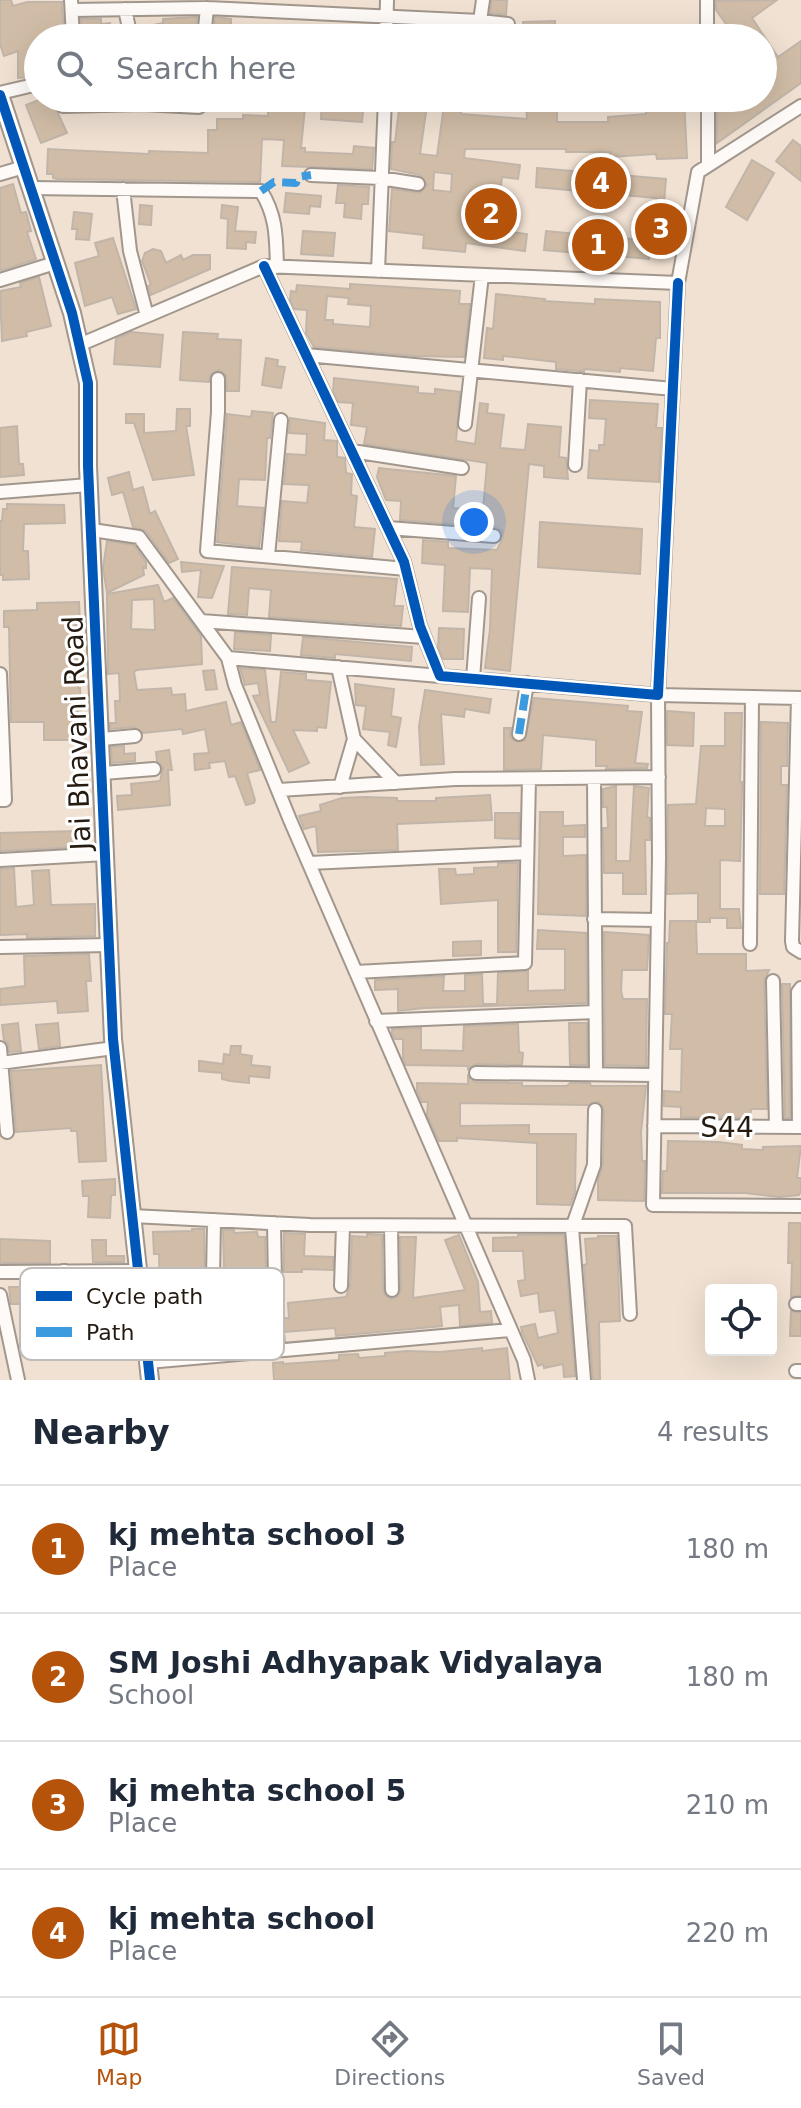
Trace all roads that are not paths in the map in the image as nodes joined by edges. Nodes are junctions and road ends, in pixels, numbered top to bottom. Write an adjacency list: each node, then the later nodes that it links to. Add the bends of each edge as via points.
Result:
1 (387, 0): 8 (street)
2 (483, 0): 9 (street)
3 (707, 0): 14 (street)
4 (188, 4): 6 (street); 7 (street)
5 (72, 5): 7 (street)
6 (207, 8): 8 (street); 11 (street)
7 (125, 9): 10 (street)
8 (387, 15): 9 (street); 12 (street)
9 (480, 21): 13 (street)
10 (128, 24)
11 (205, 24)
12 (387, 24)
13 (508, 24)
14 (707, 24)
15 (24, 88): 16 (street)
16 (0, 94): 21 (street, Jai Bhavani Road)
17 (801, 106): 20 (street)
18 (384, 112): 24 (street)
19 (708, 112): 20 (street)
20 (708, 165): 33 (street, via 698,172)
21 (24, 167): 22 (street); 26 (street, Jai Bhavani Road)
22 (0, 174)
23 (311, 175): 24 (street)
24 (380, 178): 25 (street); 30 (street)
25 (418, 184)
26 (31, 188): 27 (street); 28 (street, Jai Bhavani Road)
27 (123, 189): 29 (street, via 261,191 276,229); 34 (street, via 130,251)
28 (55, 263): 32 (street); 35 (street, Jai Bhavani Road)
29 (270, 267): 30 (street); 34 (street); 36 (street)
30 (378, 271): 31 (street)
31 (482, 275): 33 (street); 37 (street)
32 (0, 280)
33 (678, 283): 40 (street)
34 (147, 316): 35 (street)
35 (79, 345): 46 (street, Jai Bhavani Road, via 88,383)
36 (306, 355): 37 (street); 43 (street)
37 (471, 370): 39 (street); 42 (street)
38 (218, 379): 51 (street, via 207,551)
39 (580, 380): 40 (street); 44 (street)
40 (673, 389): 62 (street)
41 (281, 420): 51 (street)
42 (465, 424)
43 (352, 451): 45 (street); 48 (street)
44 (575, 465)
45 (462, 468)
46 (89, 485): 47 (street); 49 (street, Jai Bhavani Road)
47 (0, 492)
48 (388, 528): 50 (street); 52 (street)
49 (92, 530): 54 (street, via 139,537); 68 (street, Jai Bhavani Road)
50 (494, 536)
51 (268, 556): 52 (street)
52 (406, 569): 55 (street)
53 (479, 598): 60 (street)
54 (201, 621): 55 (street); 56 (street)
55 (424, 637): 59 (street)
56 (228, 658): 57 (street); 77 (street)
57 (338, 667): 59 (street); 69 (street)
58 (0, 674): 65 (street)
59 (440, 676): 60 (street)
60 (473, 679): 61 (street)
61 (527, 683): 62 (street); 66 (street)
62 (658, 695): 63 (street); 72 (street)
63 (752, 697): 64 (street); 85 (street)
64 (799, 698): 88 (street, via 792,941)
65 (0, 718): 78 (street, via 5,800)
66 (519, 734)
67 (135, 736): 68 (street)
68 (102, 739): 71 (street, Jai Bhavani Road)
69 (354, 739): 75 (street); 76 (street)
70 (154, 769): 71 (street)
71 (103, 773): 80 (street, Jai Bhavani Road)
72 (659, 777): 73 (street); 84 (street)
73 (594, 778): 74 (street); 83 (street)
74 (529, 779): 75 (street); 79 (street)
75 (396, 783): 76 (street)
76 (340, 787): 77 (street)
77 (279, 790): 82 (street)
78 (0, 800)
79 (527, 853): 82 (street); 89 (street, via 525,963)
80 (106, 854): 81 (street); 86 (street, Jai Bhavani Road)
81 (0, 860)
82 (309, 863): 89 (street)
83 (594, 919): 84 (street); 92 (street)
84 (658, 920): 100 (street)
85 (750, 944)
86 (109, 945): 87 (street); 95 (street, Jai Bhavani Road)
87 (0, 947)
88 (801, 952)
89 (356, 972): 93 (street)
90 (773, 981): 104 (street)
91 (801, 988): 96 (street)
92 (595, 1012): 93 (street); 99 (street)
93 (376, 1021): 112 (street)
94 (0, 1048): 97 (street)
95 (114, 1048): 97 (street); 107 (street, Jai Bhavani Road)
96 (800, 1053): 102 (street)
97 (1, 1063): 105 (street)
98 (476, 1073): 99 (street)
99 (596, 1073): 100 (street)
100 (655, 1075): 103 (street)
101 (595, 1110): 113 (street, via 594,1165)
102 (800, 1123): 104 (street, S44)
103 (654, 1126): 104 (street, S44); 106 (street, via 653,1205)
104 (776, 1127)
105 (7, 1132)
106 (801, 1206)
107 (132, 1216): 108 (street); 114 (street, Jai Bhavani Road)
108 (214, 1220): 109 (street); 115 (street)
109 (274, 1223): 110 (street); 116 (street)
110 (343, 1226): 111 (street); 119 (street)
111 (391, 1226): 112 (street); 120 (street)
112 (467, 1227): 113 (street); 123 (street)
113 (572, 1228): 122 (street, via 625,1226); 131 (street)
114 (138, 1268)
115 (213, 1268)
116 (275, 1268)
117 (0, 1272): 118 (street)
118 (20, 1272)
119 (341, 1286)
120 (392, 1290)
121 (0, 1295): 124 (street)
122 (630, 1314)
123 (511, 1330): 125 (street); 130 (street)
124 (3, 1331): 128 (street)
125 (284, 1350)
126 (171, 1360): 127 (street)
127 (148, 1362): 129 (street, Jai Bhavani Road)
128 (18, 1380)
129 (150, 1380)
130 (528, 1380)
131 (584, 1380)

